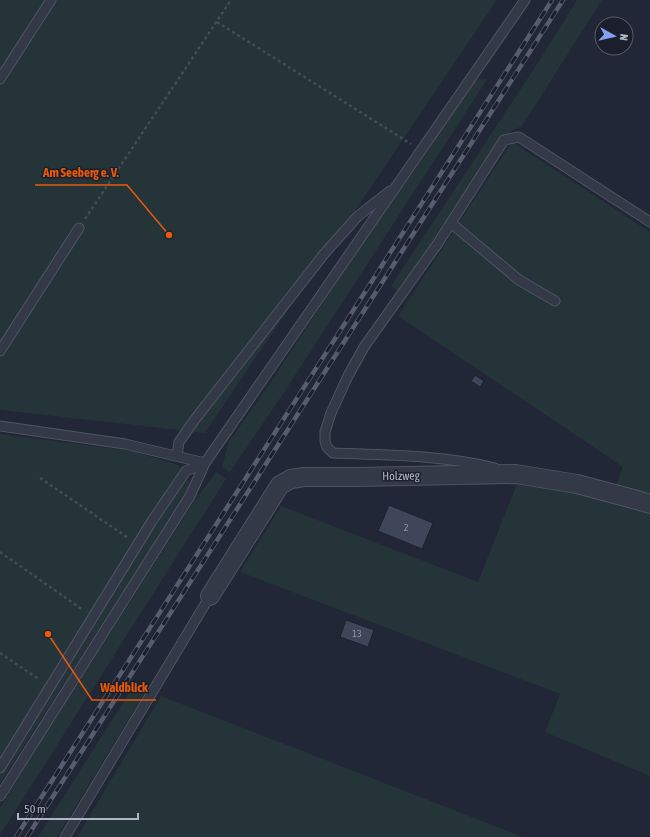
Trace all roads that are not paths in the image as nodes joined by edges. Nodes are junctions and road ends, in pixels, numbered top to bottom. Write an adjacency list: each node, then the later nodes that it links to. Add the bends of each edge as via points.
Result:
1 (51, 0): 3 (lane)
2 (525, 0): 4 (lane)
3 (0, 80)
4 (397, 185): 11 (lane, via 358,216 324,254 196,418 179,442); 12 (lane)
5 (650, 222): 6 (lane, via 519,137 504,140)
6 (451, 223): 8 (lane, via 519,280); 13 (lane, via 364,347 331,413 325,441 333,453 412,456 482,465)
7 (79, 228): 9 (lane)
8 (555, 301)
9 (0, 351)
10 (0, 426): 11 (lane, via 125,444)
11 (177, 456): 12 (lane)
12 (205, 463): 16 (lane, via 186,471); 17 (lane, via 190,496)
13 (516, 474): 14 (street, Holzweg, via 577,484); 15 (street, Holzweg, via 304,477 291,480 280,485)
14 (650, 504)
15 (210, 596): 18 (lane)
16 (0, 768)
17 (0, 796)
18 (65, 837)

